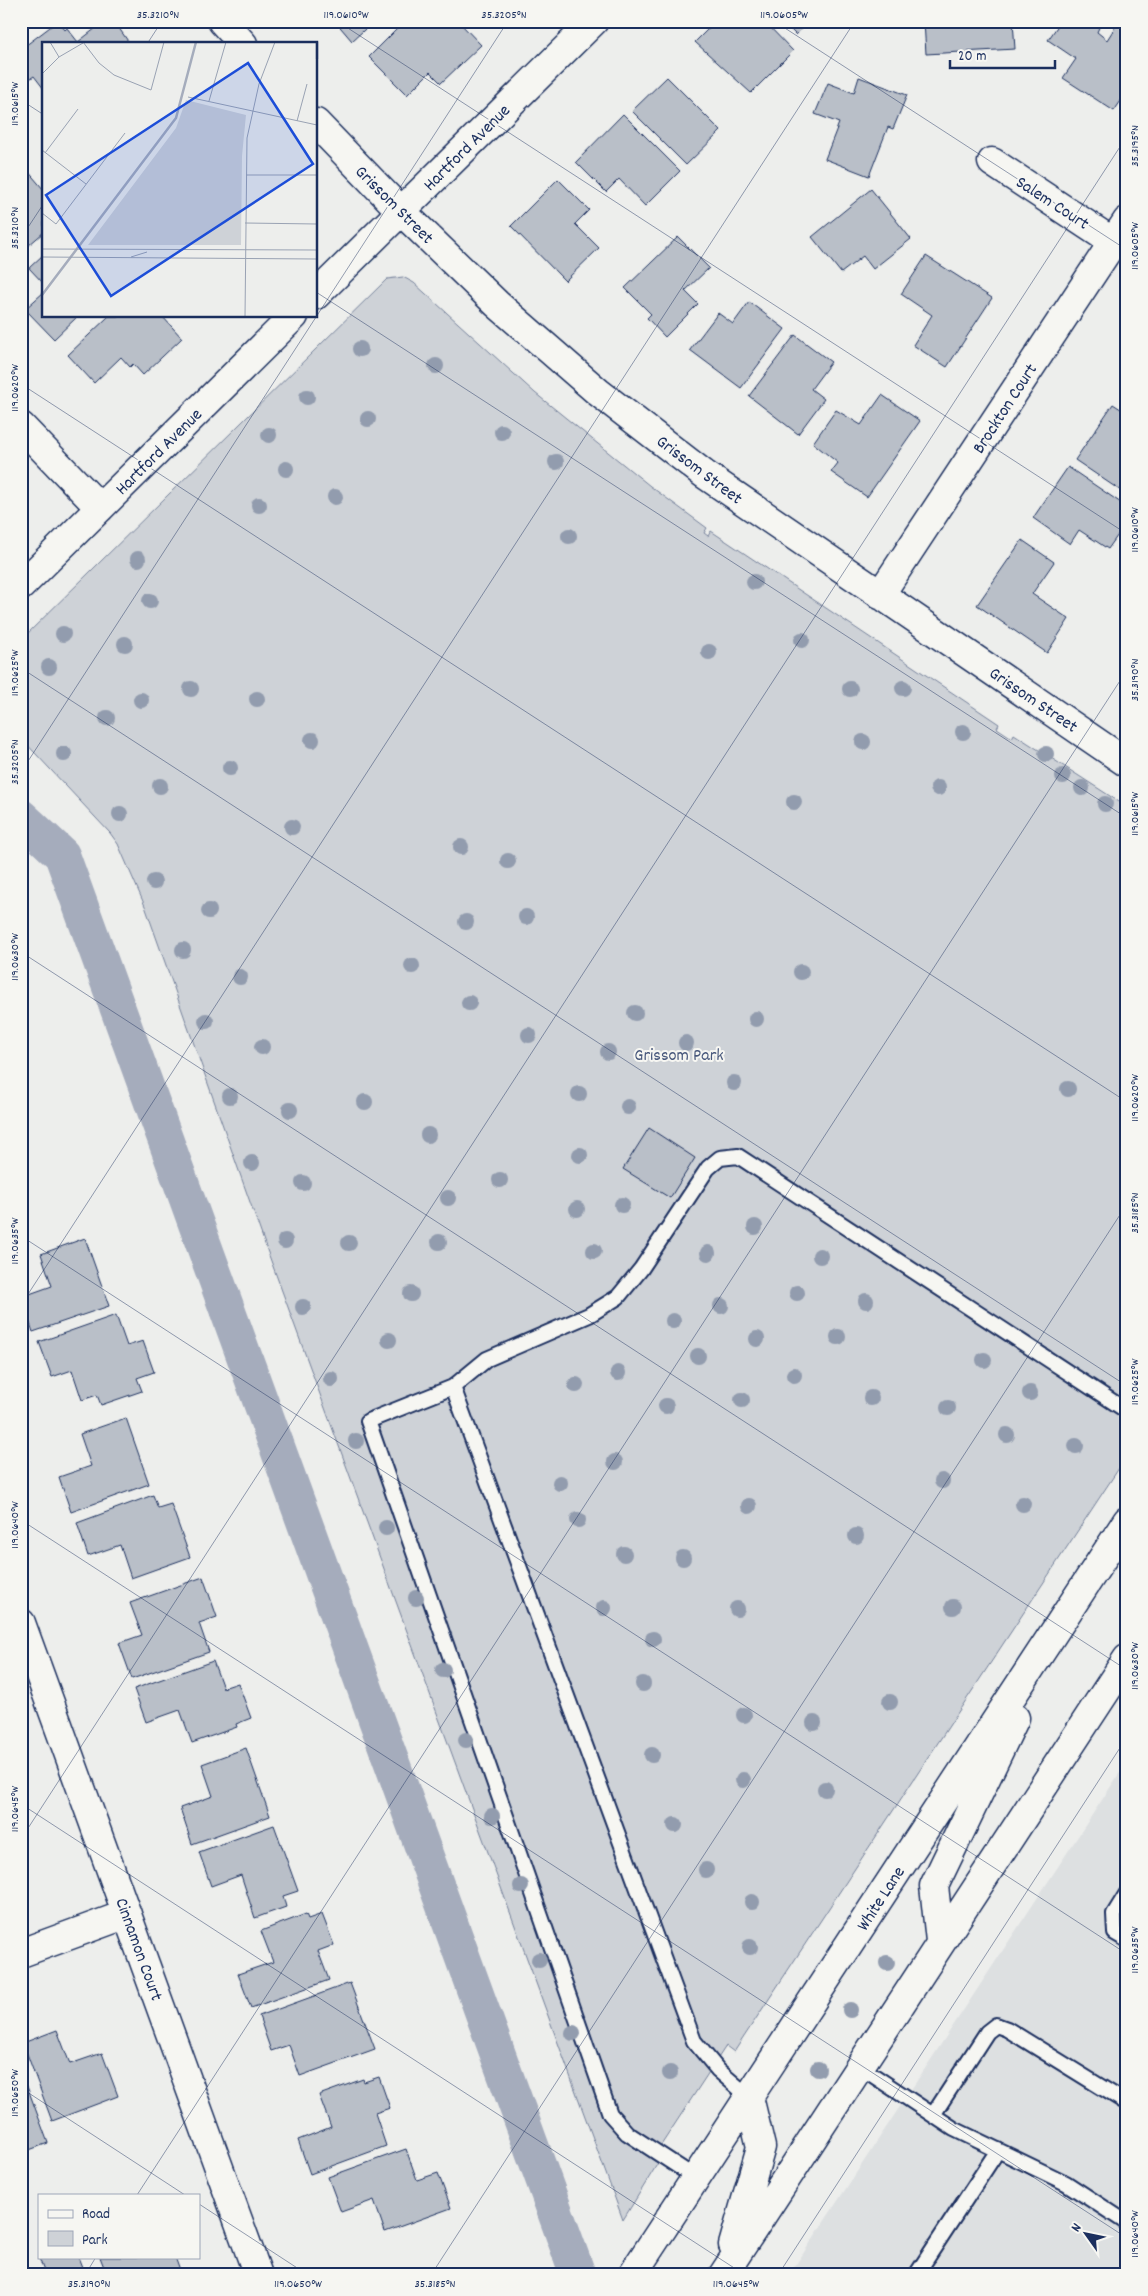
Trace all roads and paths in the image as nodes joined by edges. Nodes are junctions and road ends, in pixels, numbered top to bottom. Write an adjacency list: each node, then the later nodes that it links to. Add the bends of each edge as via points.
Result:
1 (222, 21): 3 (street)
2 (594, 21): 6 (street, Hartford Avenue)
3 (241, 42)
4 (318, 125): 6 (street, Grissom Street)
5 (992, 162): 7 (street, Salem Court)
6 (401, 211): 8 (street, Hartford Avenue); 13 (street, Grissom Street, via 497,304 598,392 704,474)
7 (1120, 231): 13 (street, Brockton Court)
8 (318, 293)
9 (292, 318): 11 (street, Hartford Avenue)
10 (21, 426): 11 (street)
11 (100, 508): 12 (street, Hartford Avenue)
12 (21, 586)
13 (880, 595): 14 (street, Grissom Street)
14 (1127, 763)
15 (453, 1387): 16 (lane, via 487,1359 589,1315 618,1297 641,1269 708,1168 720,1158 738,1156); 27 (lane, via 694,2041 718,2070); 31 (lane, via 368,1420 610,2114 627,2133)
16 (1127, 1411)
17 (1127, 1521): 18 (street, White Lane)
18 (1062, 1620): 24 (street, via 934,1886); 27 (street, White Lane)
19 (21, 1623): 22 (street, Cinnamon Court)
20 (1127, 1659): 24 (street)
21 (1127, 1893): 23 (lane, via 1114,1914 1115,1933)
22 (127, 1914): 25 (street); 35 (street, Cinnamon Court)
23 (1127, 1940)
24 (940, 1941): 26 (street)
25 (21, 1953)
26 (859, 2066): 29 (lane); 34 (street)
27 (749, 2096): 31 (street, White Lane); 34 (street, via 761,2147)
28 (1127, 2103): 29 (lane, via 996,2025 987,2032)
29 (933, 2115): 30 (lane)
30 (998, 2150): 32 (lane, via 1066,2183); 36 (lane)
31 (696, 2178): 33 (street, White Lane)
32 (1127, 2223)
33 (635, 2270)
34 (724, 2272)
35 (258, 2275)
36 (916, 2275)

